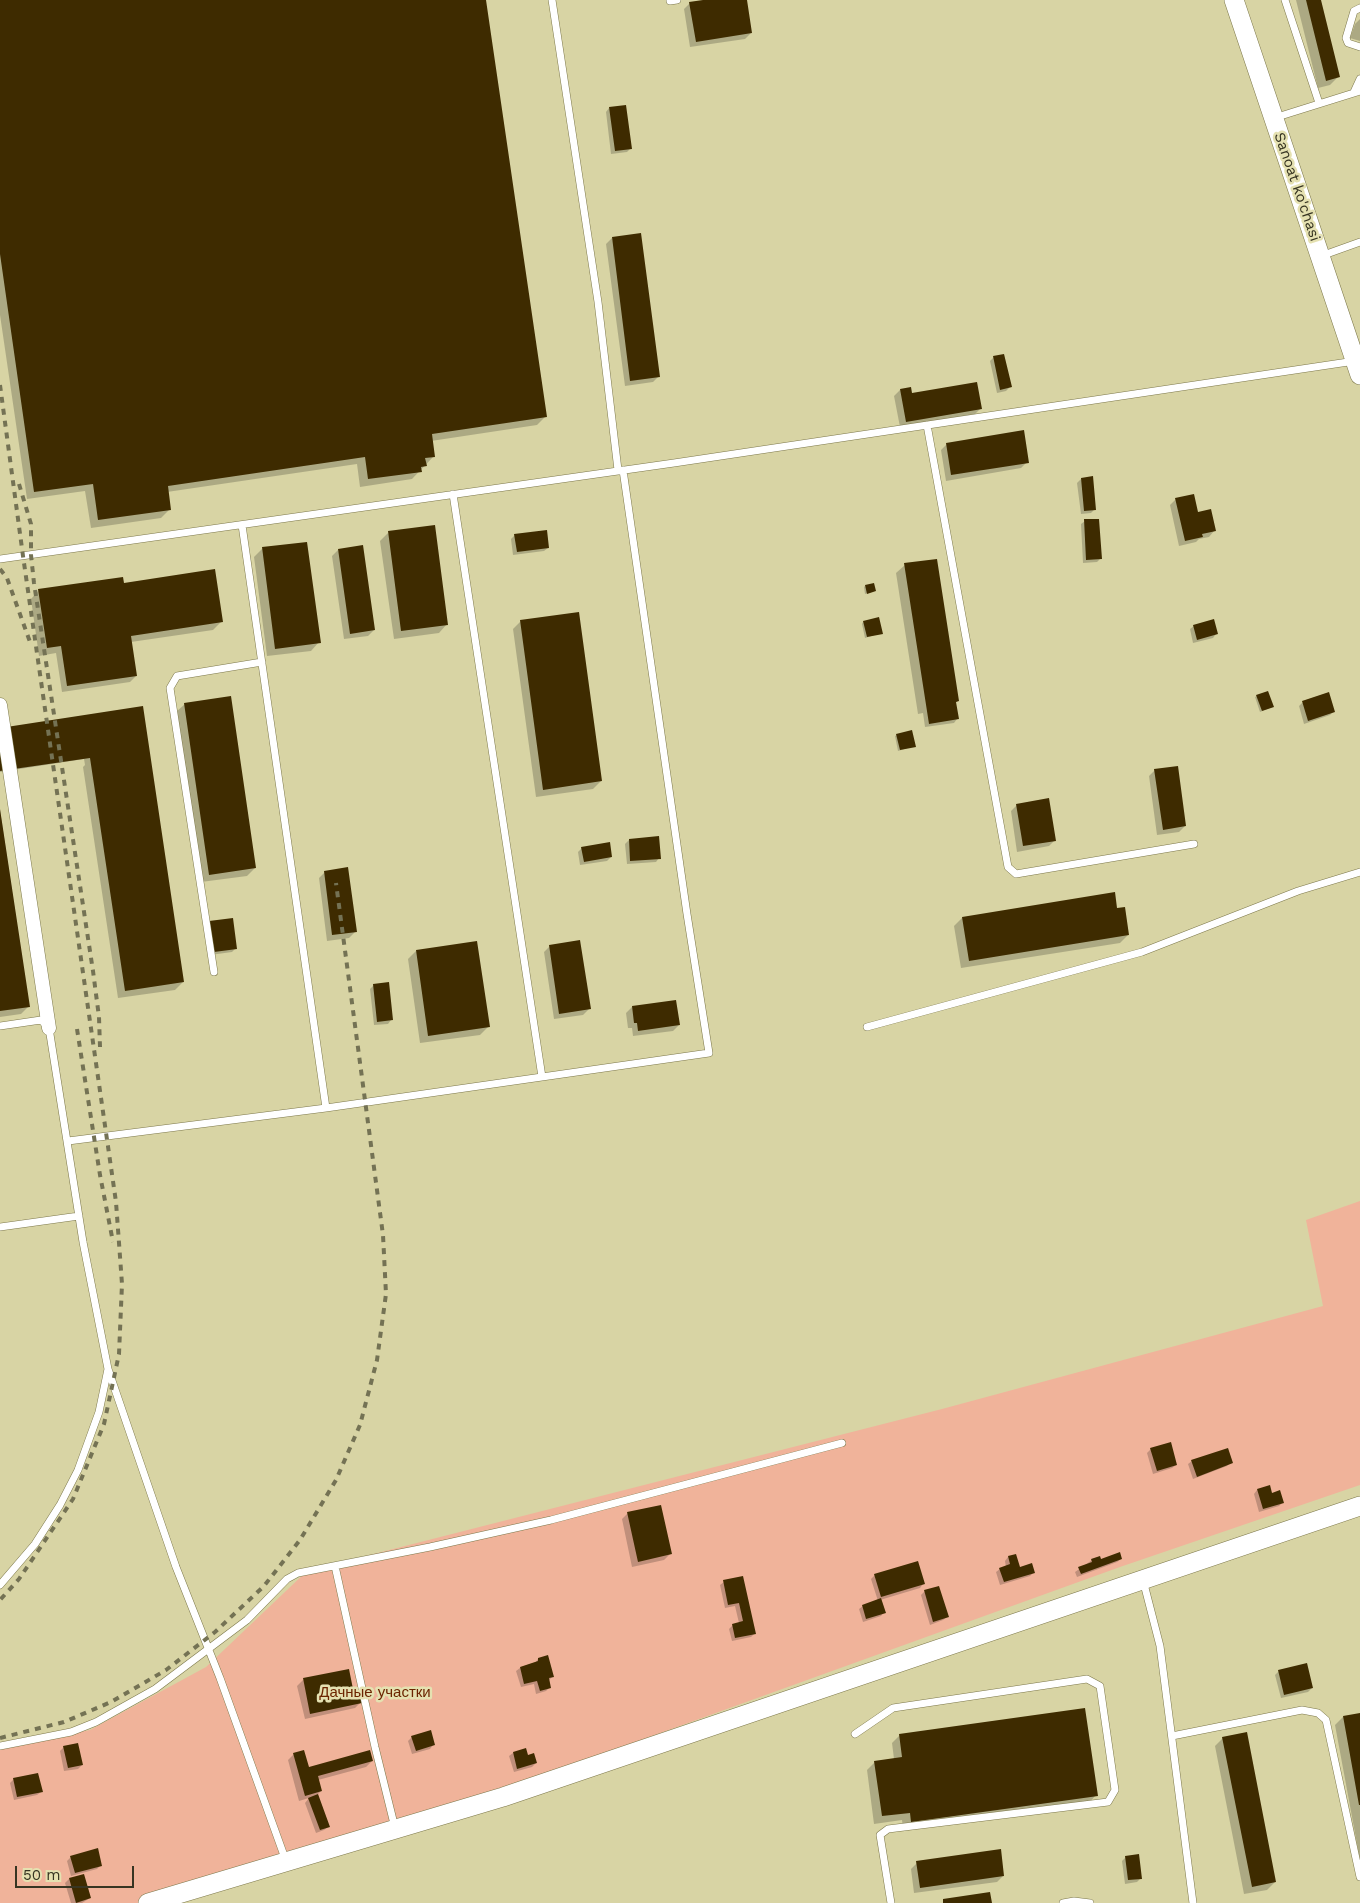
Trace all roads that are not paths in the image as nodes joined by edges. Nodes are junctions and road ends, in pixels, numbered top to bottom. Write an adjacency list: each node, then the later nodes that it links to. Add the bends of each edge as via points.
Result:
1 (552, 0): 14 (lane)
2 (1234, 0): 9 (main road, Sanoat ko'chasi)
3 (1285, 0): 8 (lane)
4 (1360, 8): 5 (lane, via 1354,11 1346,38 1348,43)
5 (1360, 47)
6 (1360, 78): 7 (lane)
7 (1357, 92): 8 (lane)
8 (1319, 103): 9 (lane)
9 (1273, 118): 11 (main road, Sanoat ko'chasi)
10 (1360, 242): 11 (lane)
11 (1321, 256): 12 (main road, Sanoat ko'chasi)
12 (1357, 368): 13 (lane)
13 (927, 425): 14 (lane); 20 (lane, via 1008,867 1016,874)
14 (621, 470): 15 (lane); 26 (lane, via 709,1053)
15 (453, 494): 16 (lane); 26 (lane)
16 (242, 525): 17 (lane); 18 (lane)
17 (0, 559)
18 (262, 662): 22 (lane, via 177,676 170,688); 27 (lane)
19 (0, 705): 25 (street)
20 (1194, 844)
21 (1360, 872): 24 (lane, via 1298,891 1142,952)
22 (214, 972)
23 (0, 1026): 25 (lane, via 41,1020)
24 (867, 1027)
25 (49, 1028): 28 (lane)
26 (542, 1077): 27 (lane)
27 (326, 1108): 28 (lane)
28 (68, 1142): 29 (lane)
29 (79, 1216): 30 (lane); 31 (lane)
30 (0, 1227)
31 (108, 1369): 36 (lane, via 99,1412 78,1470 36,1544); 37 (lane)
32 (842, 1443): 34 (lane, via 551,1520)
33 (1360, 1506): 35 (main road)
34 (335, 1566): 37 (lane, via 298,1573 287,1579 247,1620); 41 (lane)
35 (1143, 1580): 39 (lane, via 1160,1646); 41 (main road, via 503,1797)
36 (0, 1585)
37 (208, 1650): 40 (lane, via 155,1689 96,1722 71,1732); 42 (lane)
38 (855, 1734): 45 (lane, via 893,1708 1087,1679 1100,1686 1115,1790 1108,1802 888,1830 880,1835)
39 (1172, 1736): 43 (lane, via 1302,1710 1318,1713 1326,1720); 48 (lane)
40 (0, 1746)
41 (395, 1829): 42 (main road)
42 (287, 1862): 44 (main road)
43 (1360, 1877)
44 (148, 1903)
45 (891, 1903)
46 (1063, 1903): 47 (lane)
47 (1090, 1903)
48 (1193, 1903)

